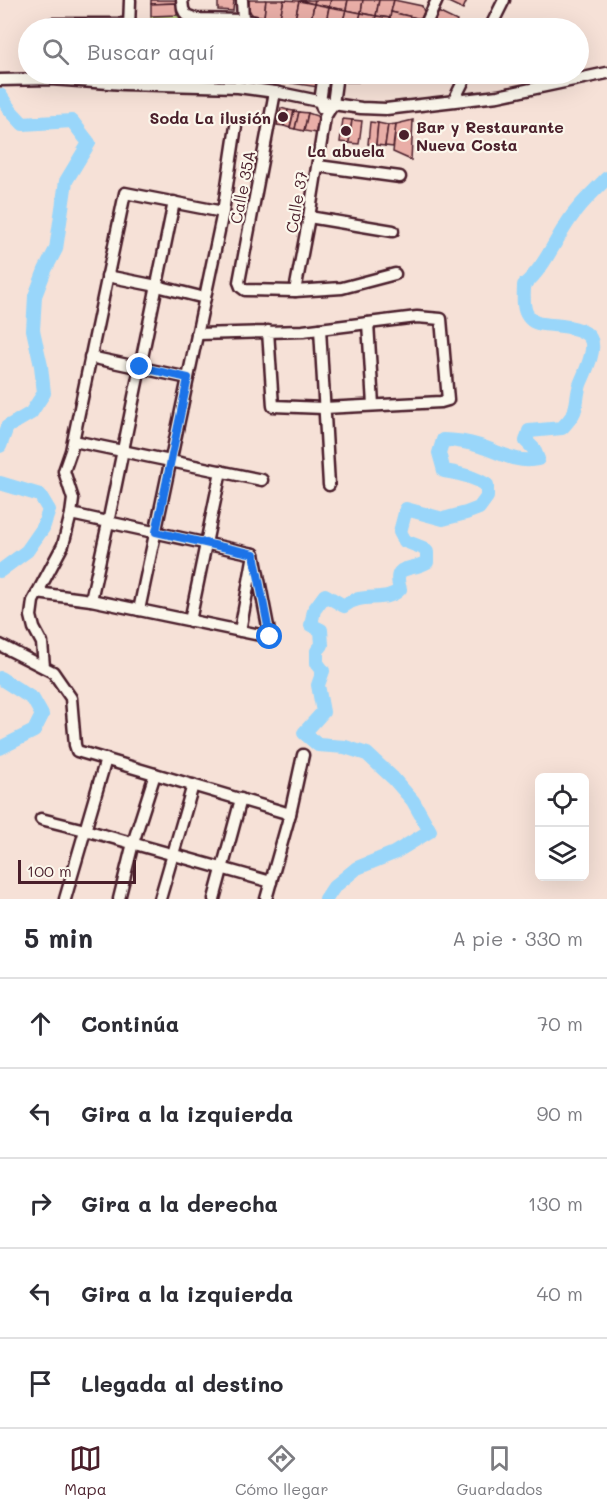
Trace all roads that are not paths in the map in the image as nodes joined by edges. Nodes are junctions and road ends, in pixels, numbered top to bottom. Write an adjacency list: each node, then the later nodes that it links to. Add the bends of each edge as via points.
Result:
1 (130, 0): 6 (street)
2 (182, 0): 7 (street, via 186,15)
3 (242, 0): 8 (street)
4 (504, 0): 10 (street)
5 (433, 1): 9 (street)
6 (129, 18)
7 (194, 18)
8 (243, 18)
9 (427, 18)
10 (495, 18)
11 (607, 74): 12 (street)
12 (589, 78)
13 (0, 80): 14 (street)
14 (18, 80)
15 (196, 84): 20 (street)
16 (323, 84): 22 (street, Calle 37)
17 (336, 84): 23 (street, Calle 37)
18 (462, 84): 21 (street)
19 (557, 84): 21 (street)
20 (275, 92): 22 (street); 35 (street, Calle 35A, via 239,282 244,290)
21 (454, 100): 23 (street, via 386,109)
22 (320, 102): 23 (street); 24 (street, Calle 37)
23 (333, 104): 24 (street, Calle 37)
24 (325, 117): 26 (street, Calle 37)
25 (236, 126): 29 (street)
26 (318, 166): 27 (street); 30 (street, Calle 37)
27 (400, 177)
28 (174, 202): 29 (street); 33 (street, via 125,193); 34 (street)
29 (223, 212): 36 (street)
30 (309, 217): 31 (street); 35 (street, Calle 37)
31 (393, 231)
32 (395, 274): 35 (street, via 342,288)
33 (107, 276): 34 (street); 41 (street)
34 (157, 286): 36 (street); 42 (street)
35 (295, 291)
36 (205, 298): 40 (street)
37 (368, 323): 38 (street); 44 (street); 44 (street, via 417,317 441,319 448,400)
38 (320, 329): 39 (street); 45 (street)
39 (268, 331): 40 (street); 45 (street, via 273,406)
40 (197, 334): 43 (street)
41 (90, 357): 42 (street); 46 (street)
42 (140, 367): 43 (street); 47 (street)
43 (188, 378): 48 (street)
44 (373, 405): 45 (street)
45 (324, 408): 51 (street)
46 (74, 441): 47 (street); 52 (street, via 64,471 73,499)
47 (123, 451): 48 (street); 53 (street)
48 (170, 461): 49 (street); 54 (street)
49 (220, 471): 50 (street); 55 (street)
50 (262, 480)
51 (329, 485)
52 (71, 514): 53 (street); 57 (street, via 63,545)
53 (108, 523): 54 (street); 58 (street)
54 (156, 532): 55 (street); 59 (street)
55 (206, 543): 56 (street); 60 (street)
56 (254, 554): 61 (street); 61 (street, via 270,637)
57 (37, 593): 58 (street); 63 (street, via 31,616 42,643)
58 (91, 600): 59 (street)
59 (139, 610): 60 (street)
60 (190, 621): 61 (street)
61 (240, 631)
62 (0, 645): 63 (street)
63 (44, 667): 65 (street, via 53,672 70,698 77,751)
64 (303, 755): 69 (street)
65 (106, 759): 66 (street); 71 (street)
66 (155, 774): 67 (street); 72 (street)
67 (193, 785): 68 (street); 73 (street)
68 (241, 799): 69 (street); 74 (street)
69 (290, 814): 75 (street)
70 (41, 819): 71 (street)
71 (85, 830): 72 (street); 76 (street)
72 (133, 843): 73 (street); 77 (street)
73 (173, 854): 74 (street); 78 (street)
74 (222, 868): 75 (street); 79 (street)
75 (271, 882): 80 (street)
76 (65, 899)
77 (118, 899)
78 (160, 899)
79 (214, 899)
80 (266, 899)

